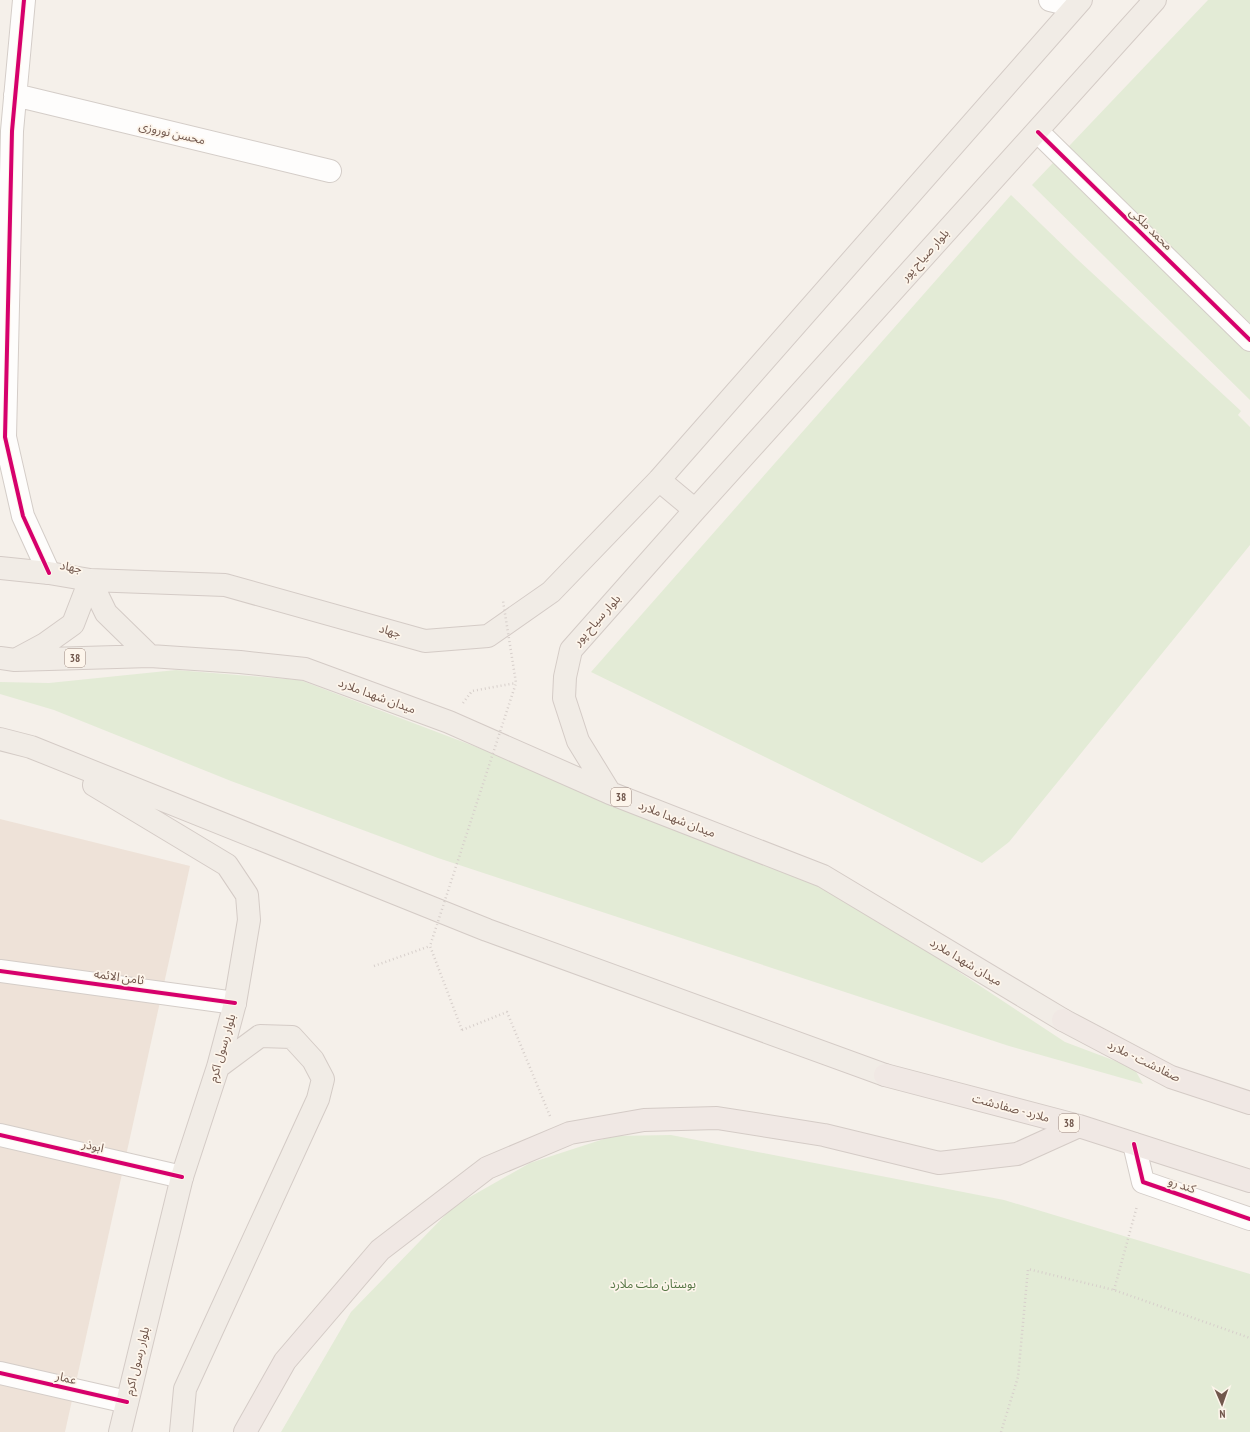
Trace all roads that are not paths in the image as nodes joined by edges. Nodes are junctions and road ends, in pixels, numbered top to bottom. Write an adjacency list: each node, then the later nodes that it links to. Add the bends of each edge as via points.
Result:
1 (24, 0): 5 (street)
2 (1050, 0): 4 (street)
3 (1156, 0): 7 (main road, بلوار صیاح پور)
4 (1078, 3): 12 (main road)
5 (14, 96): 6 (street); 8 (street, محسن نوروزی)
6 (6, 131): 9 (street)
7 (1038, 132): 10 (street, محمد ملکی); 13 (main road, بلوار صیاح پور)
8 (330, 171)
9 (4, 313): 11 (street)
10 (1250, 340)
11 (2, 445): 15 (street, via 23,516)
12 (659, 480): 13 (main road); 16 (main road, جهاد, via 551,592 488,636 426,641 225,585)
13 (695, 510): 21 (main road, بلوار سیاح پور, via 571,650 564,678 564,698 578,741)
14 (0, 568): 15 (main road, جهاد)
15 (50, 573): 16 (main road, جهاد)
16 (90, 580): 17 (main road, via 106,613); 18 (main road, via 73,624 45,644)
17 (150, 656): 18 (main road, 38); 21 (main road, میدان شهدا ملارد / 38, via 305,669 449,722)
18 (7, 659)
19 (0, 739): 20 (main road, 38)
20 (31, 747): 23 (main road, بلوار رسول اکرم, via 227,865 247,895 249,920); 26 (main road, 38, via 487,930)
21 (610, 793): 24 (main road, میدان شهدا ملارد / 38, via 823,876)
22 (0, 971): 23 (street, ثامن الائمه)
23 (235, 1003): 25 (main road, بلوار رسول اکرم)
24 (1063, 1020): 27 (highway, صفادشت - ملارد / 38, via 1171,1077)
25 (218, 1067): 31 (main road, بلوار رسول اکرم); 37 (main road, via 260,1036 292,1037 312,1060 323,1079 318,1099 185,1389)
26 (885, 1075): 28 (highway, ملارد - صفادشت / 38)
27 (1250, 1103)
28 (1079, 1126): 30 (highway, ملارد - صفادشت / 38); 38 (highway, via 1017,1154 939,1163 824,1135 717,1118 644,1120 559,1137 488,1168 380,1250 285,1361)
29 (0, 1135): 31 (street, ابوذر)
30 (1134, 1144): 32 (highway, ملارد - صفادشت / 38); 33 (street, کند رو, via 1144,1182)
31 (182, 1177): 35 (main road, بلوار رسول اکرم)
32 (1250, 1181)
33 (1250, 1219)
34 (0, 1373): 35 (street, عمار)
35 (127, 1402): 36 (main road, بلوار رسول اکرم)
36 (120, 1432)
37 (181, 1432)
38 (245, 1432)

